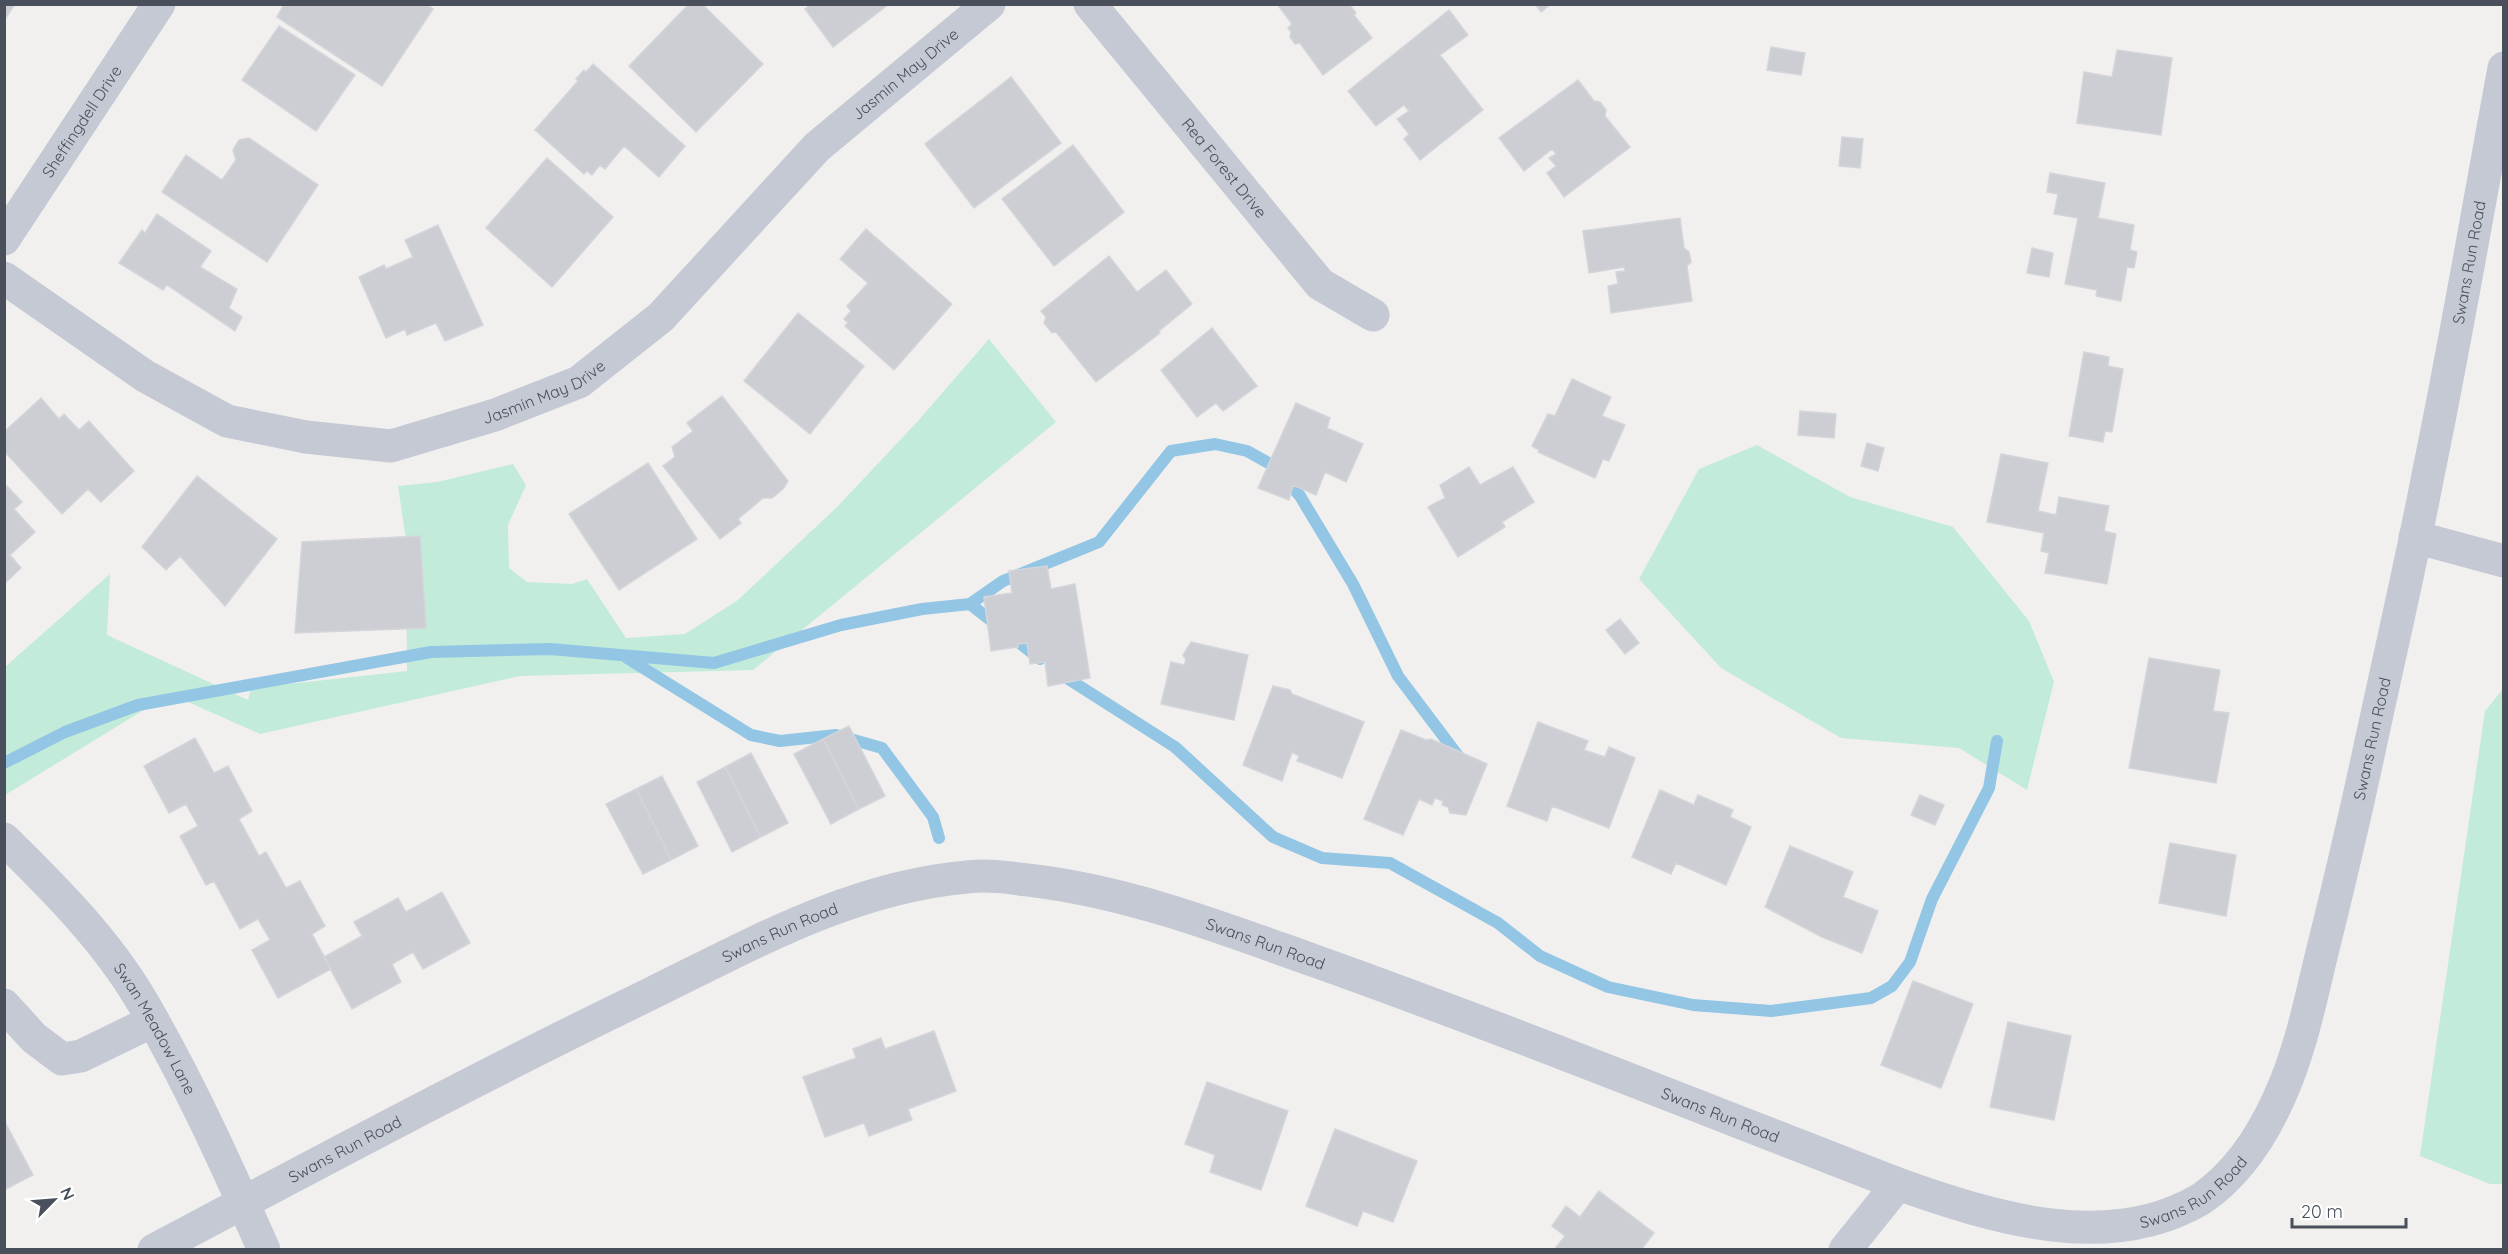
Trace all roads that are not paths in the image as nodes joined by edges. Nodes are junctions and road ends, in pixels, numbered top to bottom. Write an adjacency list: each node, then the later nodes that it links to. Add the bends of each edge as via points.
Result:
1 (159, 4): 6 (street, Sheffingdell Drive)
2 (989, 4): 7 (street, Jasmin May Drive, via 817,147 661,317 579,382 495,415 391,446 306,438 228,421 145,376)
3 (1090, 4): 8 (street, Rea Forest Drive, via 1320,284)
4 (2504, 68): 5 (street, Swans Run Road)
5 (2491, 210): 9 (street, Swans Run Road)
6 (4, 239)
7 (4, 278)
8 (1373, 315)
9 (2415, 537): 10 (street); 14 (street, Swans Run Road, via 2351,836 2302,1033 2279,1098 2238,1166 2202,1198 2177,1213 2108,1232 2064,1231 1973,1210)
10 (2504, 561)
11 (4, 839): 13 (street, Swan Meadow Lane, via 84,921)
12 (4, 1005): 13 (street, via 34,1038 63,1059 89,1052)
13 (153, 1022): 15 (street, Swan Meadow Lane)
14 (1898, 1184): 15 (street, Swans Run Road, via 1428,1002 1167,909 1078,887 970,876 879,893 790,926 555,1040); 18 (street)
15 (243, 1203): 16 (street, Swans Run Road); 17 (street, Swan Meadow Lane)
16 (154, 1250)
17 (264, 1250)
18 (1845, 1250)

